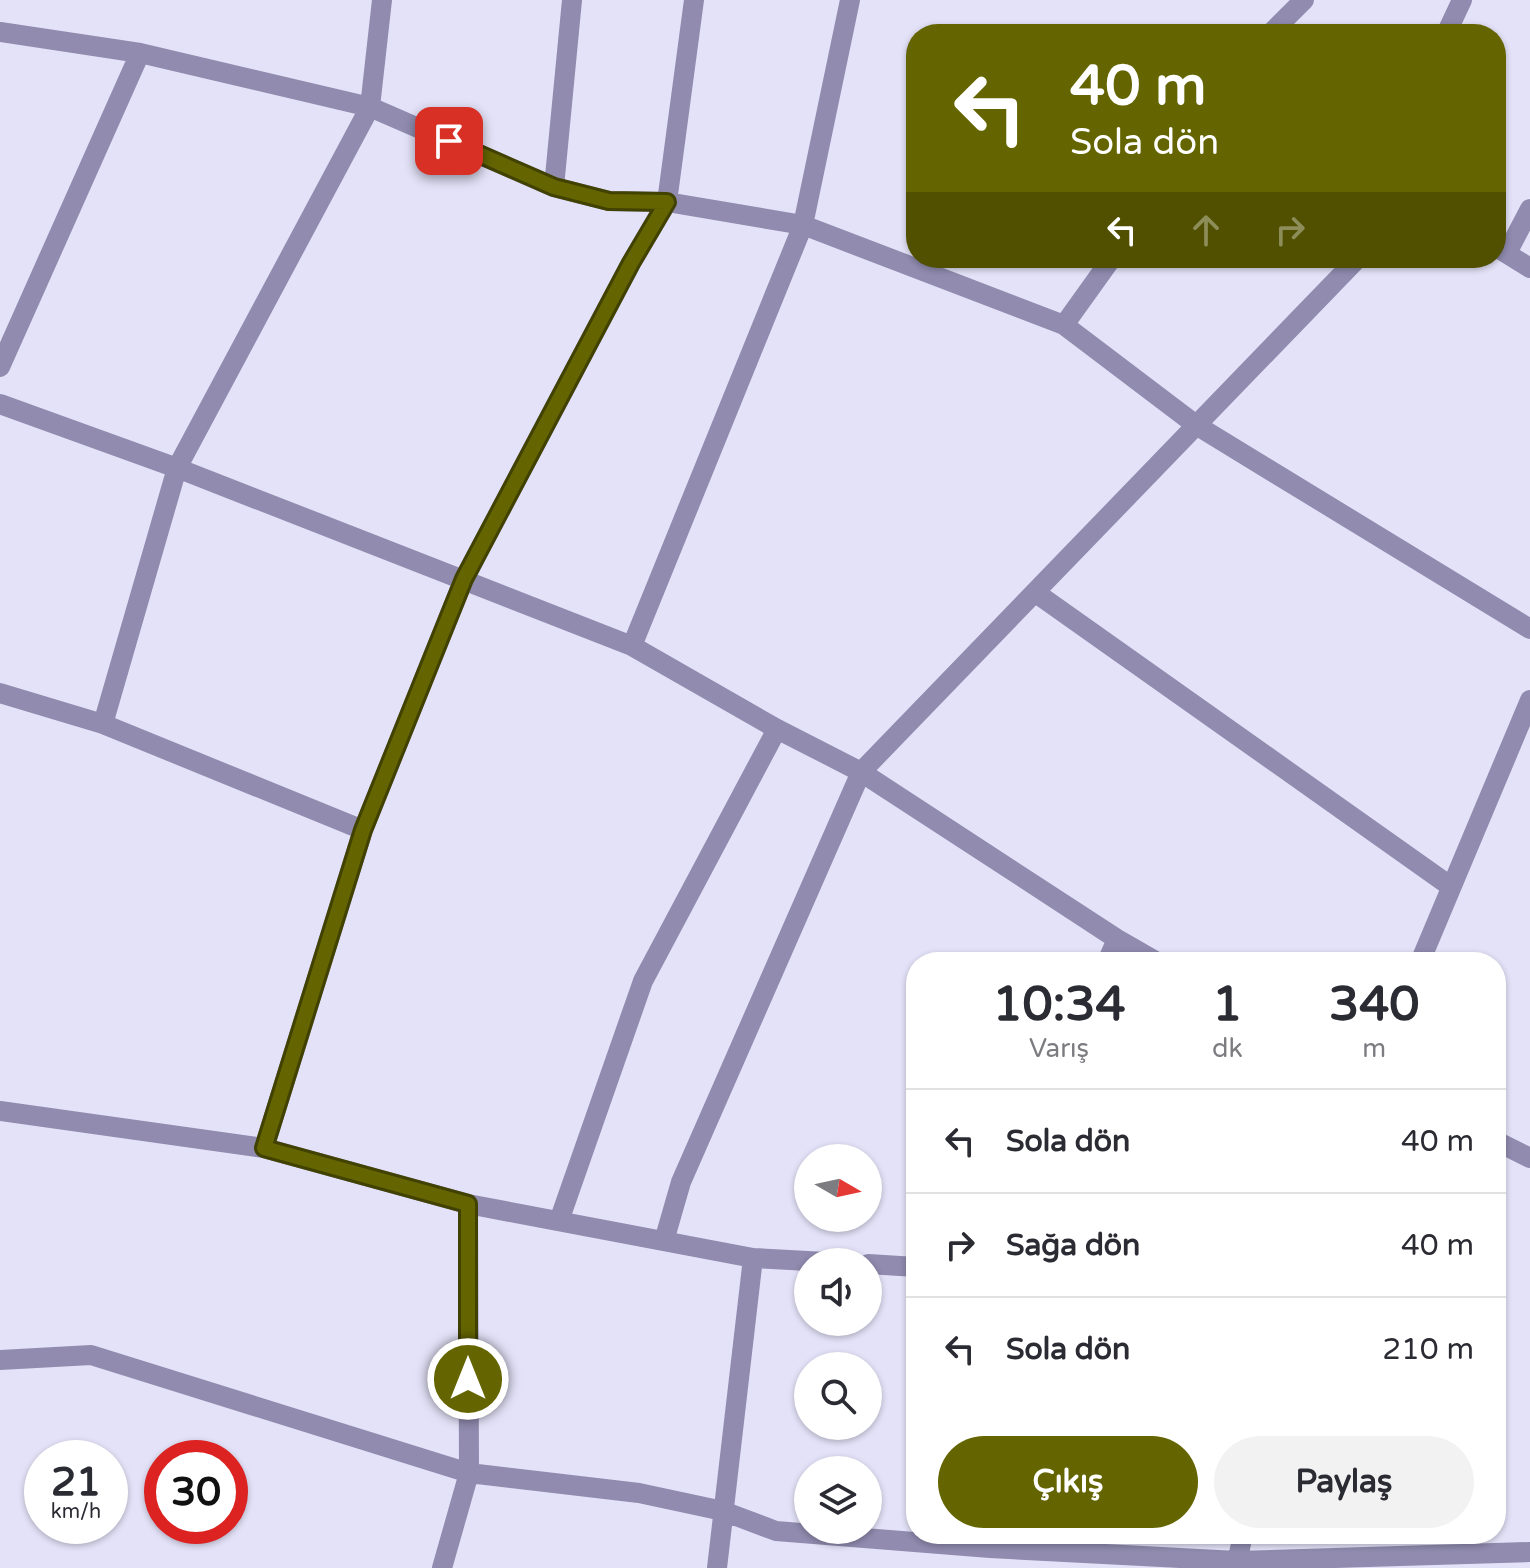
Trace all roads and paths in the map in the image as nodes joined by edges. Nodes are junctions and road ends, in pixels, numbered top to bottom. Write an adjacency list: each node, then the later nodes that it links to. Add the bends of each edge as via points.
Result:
1 (382, 0): 11 (street)
2 (572, 0): 12 (street)
3 (694, 0): 13 (street)
4 (850, 0): 15 (street)
5 (1304, 0): 7 (street)
6 (1462, 0): 8 (street)
7 (1280, 24)
8 (1451, 24)
9 (0, 32): 10 (street)
10 (140, 53): 11 (street); 24 (street)
11 (370, 107): 12 (street); 27 (street)
12 (554, 187): 13 (street, via 609,201)
13 (667, 202): 15 (street); 28 (street)
14 (1530, 209): 16 (street)
15 (803, 225): 18 (street); 31 (street)
16 (1506, 243)
17 (1506, 253): 22 (street)
18 (906, 264)
19 (915, 268): 23 (street)
20 (1105, 268): 23 (street)
21 (1348, 268): 26 (street)
22 (1530, 268)
23 (1064, 325): 26 (street)
24 (0, 367)
25 (0, 404): 27 (street)
26 (1196, 425): 29 (street); 30 (street)
27 (177, 468): 28 (street); 34 (street)
28 (464, 579): 31 (street); 38 (street)
29 (1036, 593): 37 (street); 39 (street)
30 (1530, 629)
31 (632, 646): 35 (street)
32 (0, 693): 34 (street)
33 (1530, 700): 36 (street)
34 (103, 724): 38 (street)
35 (777, 729): 37 (street); 49 (street, via 643,981)
36 (1522, 735): 39 (street)
37 (861, 772): 40 (street); 50 (street, via 681,1182)
38 (363, 830): 46 (street)
39 (1450, 886): 43 (street)
40 (1117, 939): 41 (street); 42 (street)
41 (1111, 952)
42 (1140, 952)
43 (1424, 952)
44 (0, 1111): 46 (street)
45 (1506, 1146): 47 (street)
46 (264, 1148): 48 (street)
47 (1530, 1158)
48 (468, 1204): 49 (street); 56 (street)
49 (559, 1221): 50 (street)
50 (664, 1241): 51 (street)
51 (753, 1258): 52 (street); 57 (street)
52 (794, 1260)
53 (882, 1265): 54 (street)
54 (906, 1266)
55 (0, 1360): 56 (street, via 91,1355)
56 (469, 1473): 57 (street, via 639,1493); 63 (street)
57 (723, 1511): 58 (street, via 776,1531); 64 (street)
58 (906, 1541)
59 (940, 1544): 62 (street)
60 (1241, 1544): 62 (street)
61 (1530, 1552): 62 (street)
62 (1236, 1564)
63 (442, 1568)
64 (717, 1568)

